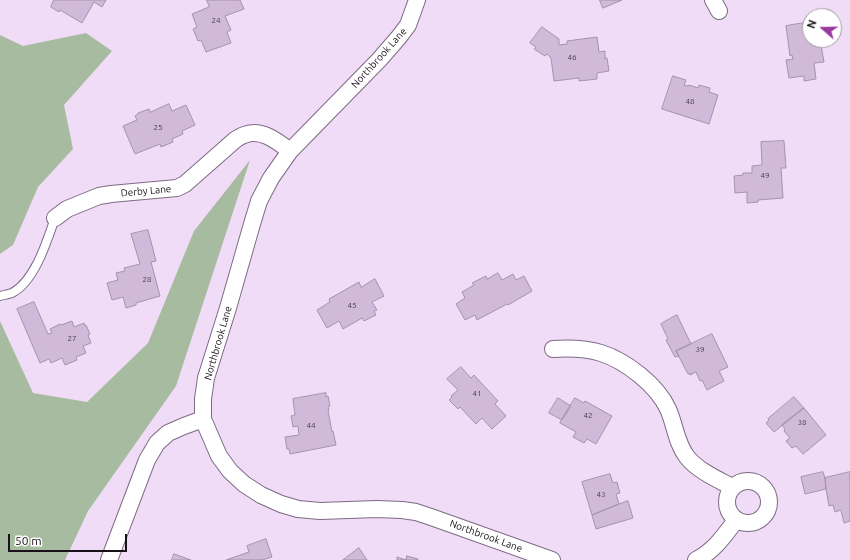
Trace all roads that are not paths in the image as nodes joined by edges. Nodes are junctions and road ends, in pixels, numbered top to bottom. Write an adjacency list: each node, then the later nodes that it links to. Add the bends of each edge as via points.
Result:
1 (417, 0): 2 (street, Northbrook Lane, via 408,25 399,37)
2 (290, 151): 3 (street, Derby Lane, via 264,135 244,134 177,188 99,196 67,209); 6 (street, Northbrook Lane, via 259,201 206,378)
3 (55, 218): 4 (lane, via 33,272 21,287)
4 (0, 296)
5 (553, 349): 7 (street, via 570,348 601,353 615,359 645,380 668,408 685,456)
6 (203, 419): 9 (street, via 168,433 157,444 147,460); 10 (street, Northbrook Lane, via 219,456 230,471 244,484 281,504 320,511 377,509 416,512)
7 (732, 488): 8 (street, via 726,502); 8 (street, via 738,482 752,481 766,491 769,498 768,508 759,520 745,523)
8 (736, 520): 11 (street, via 713,549)
9 (109, 560)
10 (552, 560)
11 (696, 560)

